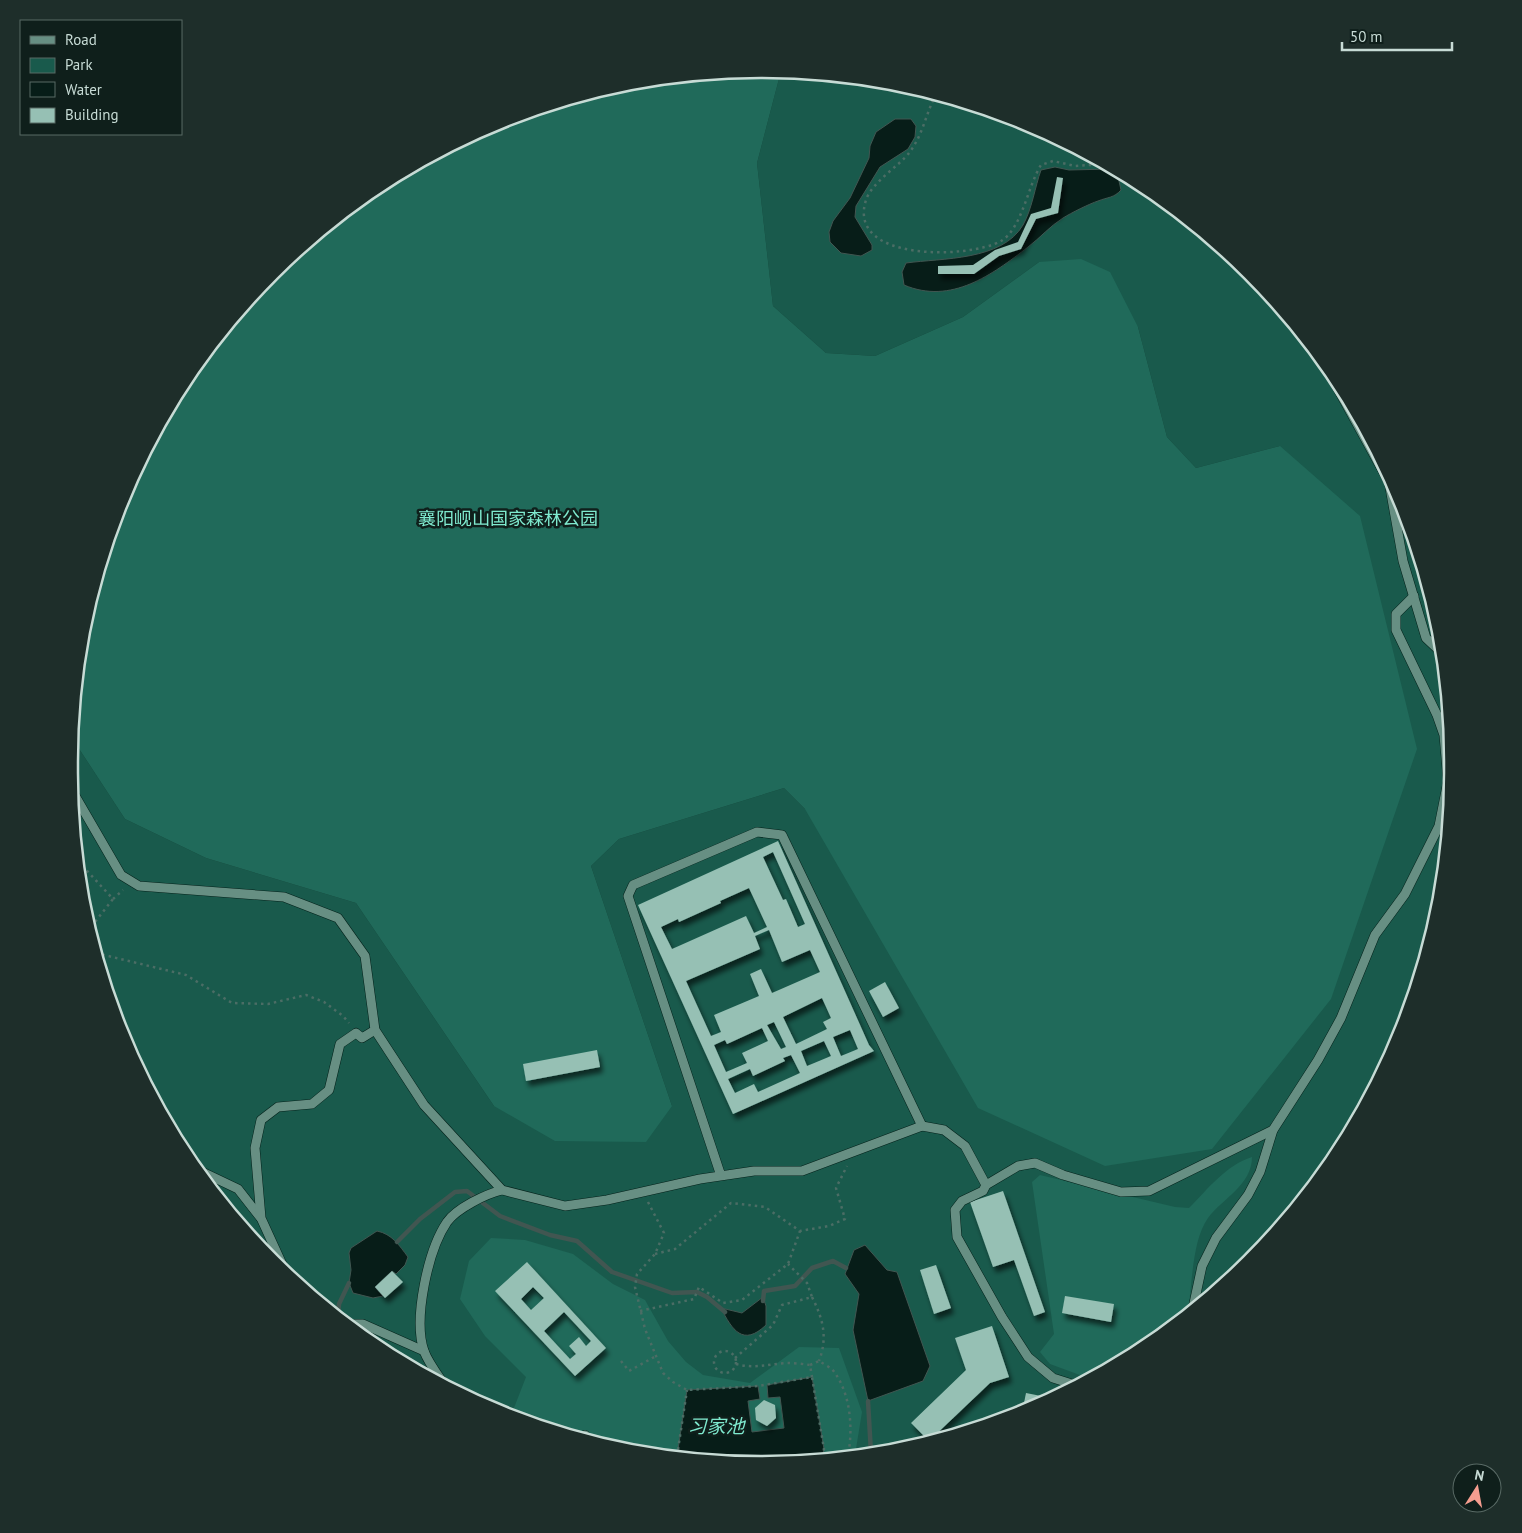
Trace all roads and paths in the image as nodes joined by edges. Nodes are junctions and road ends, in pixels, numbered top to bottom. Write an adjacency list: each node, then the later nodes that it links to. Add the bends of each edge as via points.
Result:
1 (933, 100): 2 (path, via 914,146 866,199 864,217 874,237 894,247 949,253 1002,240 1017,223 1033,177 1041,165 1053,161 1076,166)
2 (1095, 165)
3 (1392, 499): 4 (street, via 1403,561)
4 (1414, 596): 5 (street, via 1426,638); 6 (street, via 1396,614 1396,630)
5 (1434, 646)
6 (1443, 734)
7 (79, 802): 12 (street, via 121,875 139,886 284,897 338,918 365,956)
8 (1443, 805): 15 (street, via 1439,826 1405,894 1375,935 1342,1018)
9 (84, 868): 10 (path, via 113,899)
10 (95, 922)
11 (103, 955): 13 (path, via 186,975 232,1003 268,1004 306,995 324,1002 343,1016)
12 (375, 1030): 13 (street, via 362,1038); 20 (street, via 424,1105)
13 (356, 1033): 22 (street, via 340,1044 329,1090 312,1104 278,1107 262,1120 255,1148)
14 (922, 1126): 16 (street); 18 (street, via 782,835 757,832 633,885 628,896); 19 (street, via 944,1130 965,1146)
15 (1273, 1130): 19 (street, via 1149,1191 1122,1192 1062,1175 1035,1163 1018,1166); 28 (street, via 1260,1172 1248,1195 1216,1238 1202,1266)
16 (847, 1154): 18 (street, via 802,1171 754,1171); 23 (path, via 847,1168 836,1188 845,1219 829,1226)
17 (210, 1176): 22 (street, via 238,1189)
18 (721, 1176): 21 (street)
19 (986, 1185): 40 (street, via 984,1191 962,1201 955,1210 957,1237 1028,1357 1053,1378)
20 (502, 1190): 21 (street, via 565,1206); 31 (street, via 483,1195 448,1221 436,1246 420,1305)
21 (641, 1192): 24 (path, via 652,1206 664,1233)
22 (261, 1218): 25 (street)
23 (800, 1231): 24 (path, via 765,1207 731,1203 675,1249); 26 (path)
24 (655, 1254): 29 (path, via 637,1274 635,1287)
25 (278, 1255)
26 (788, 1264): 27 (path, via 807,1283); 29 (path, via 742,1300 723,1303 699,1287 694,1298)
27 (812, 1297): 33 (path, via 782,1304 773,1325); 35 (path, via 823,1321 825,1338)
28 (1195, 1300)
29 (640, 1310): 32 (path)
30 (359, 1324): 31 (street)
31 (424, 1351): 38 (street)
32 (656, 1356): 34 (path, via 629,1371); 41 (path, via 663,1373)
33 (735, 1358): 36 (path); 36 (path, via 728,1352 721,1352 715,1364 726,1373)
34 (620, 1360)
35 (819, 1361): 37 (path); 42 (path, via 834,1371 846,1396 851,1427)
36 (736, 1364): 37 (path, via 746,1367 787,1363)
37 (810, 1365): 39 (path)
38 (438, 1374)
39 (812, 1377): 41 (path, via 758,1386); 44 (path)
40 (1067, 1383)
41 (687, 1390): 43 (path)
42 (849, 1450)
43 (679, 1451)
44 (823, 1452)

